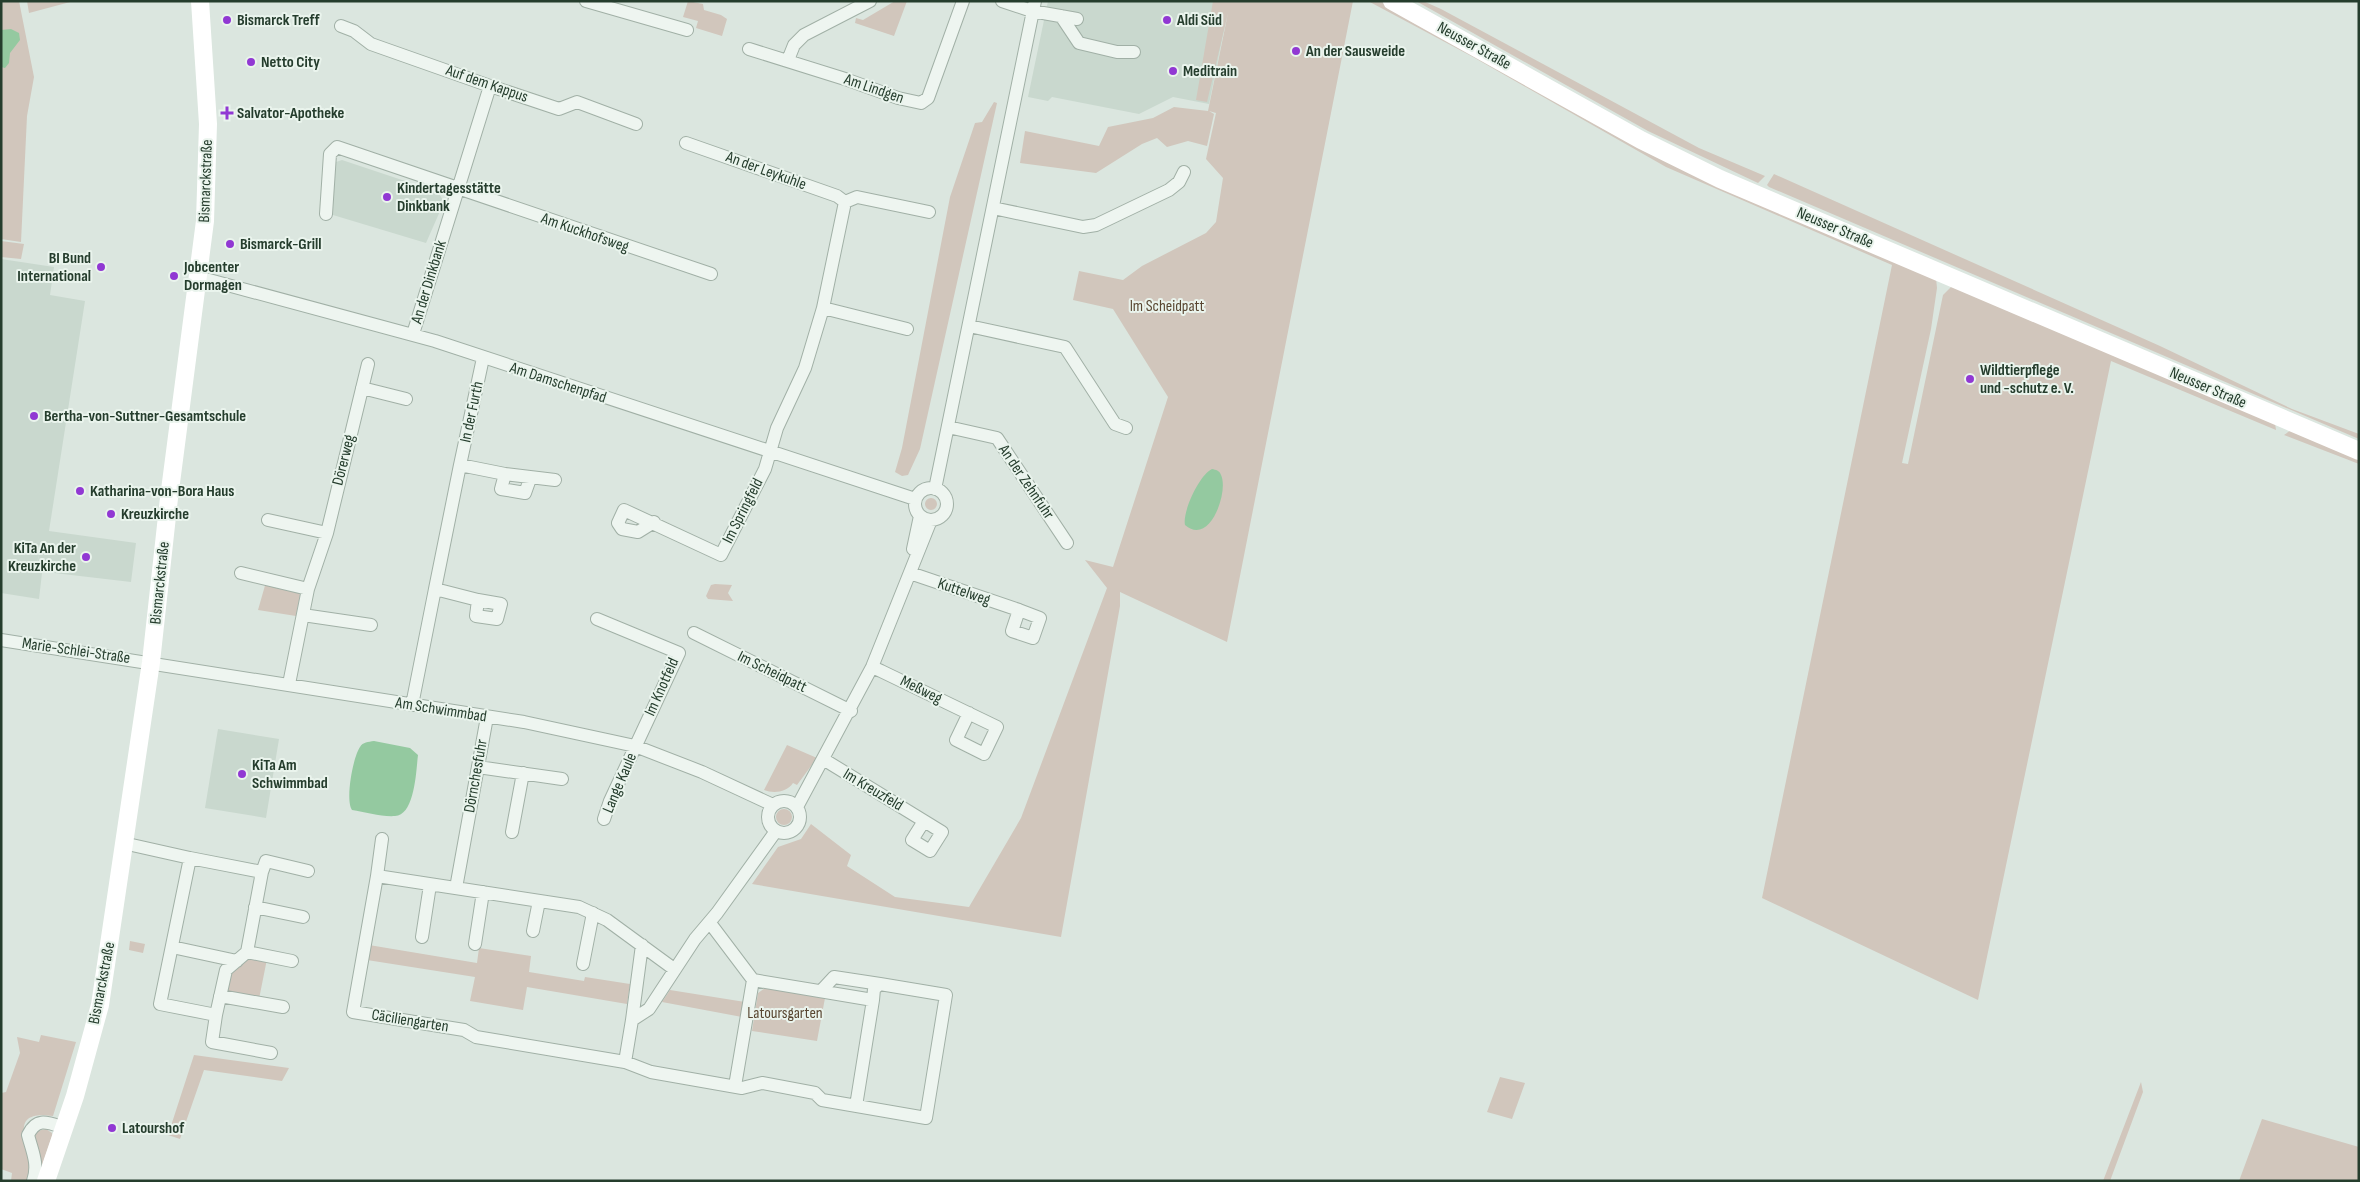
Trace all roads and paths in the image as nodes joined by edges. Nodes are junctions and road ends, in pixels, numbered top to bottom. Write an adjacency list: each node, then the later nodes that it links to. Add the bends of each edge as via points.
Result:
1 (200, 1): 25 (street, Bismarckstraße, via 208,124 205,213)
2 (870, 1): 14 (street, via 804,35 794,45)
3 (963, 1): 14 (street, Am Lindgen, via 928,98 921,103)
4 (1002, 1): 7 (street)
5 (1392, 1): 36 (street, Neusser Straße, via 1682,161)
6 (589, 2): 11 (street)
7 (1033, 6): 8 (street); 21 (street)
8 (1061, 16): 9 (street); 13 (street, via 1079,43 1117,52)
9 (1077, 19)
10 (341, 26): 15 (street, Auf dem Kappus, via 371,44)
11 (687, 30)
12 (749, 49): 14 (street, Am Lindgen)
13 (1134, 52)
14 (788, 60)
15 (490, 86): 16 (street, Auf dem Kappus, via 558,109 577,102); 19 (street, An der Dinkbank)
16 (636, 124)
17 (686, 143): 20 (street, An der Leykuhle, via 837,196)
18 (1184, 172): 21 (street, via 1179,182 1169,190 1096,225 1083,227)
19 (458, 190): 23 (street, Am Kuckhofsweg, via 337,147 330,154); 24 (street, Am Kuckhofsweg); 29 (street, An der Dinkbank)
20 (845, 202): 22 (street, via 857,197); 26 (street)
21 (993, 208): 27 (street)
22 (929, 212)
23 (326, 214)
24 (711, 274)
25 (198, 277): 29 (street, Am Damschenpfad); 58 (street, Bismarckstraße)
26 (823, 308): 28 (street); 37 (street, via 805,368 776,428)
27 (969, 326): 34 (street); 35 (street, via 1066,348 1115,424)
28 (907, 329)
29 (413, 334): 30 (street, Am Damschenpfad)
30 (484, 358): 37 (street, Am Damschenpfad); 38 (street, In der Furth)
31 (368, 364): 32 (street, Dörerweg)
32 (362, 388): 33 (street); 45 (street, Dörerweg)
33 (406, 399)
34 (948, 427): 40 (street); 46 (street, An der Zehnfuhr, via 997,438)
35 (1126, 428)
36 (2359, 451)
37 (770, 452): 41 (street, Am Damschenpfad); 44 (street, Im Springfeld, via 721,556)
38 (460, 465): 39 (street, In der Furth); 50 (street, In der Furth)
39 (555, 480)
40 (935, 488): 41 (street, via 921,491); 42 (street, via 944,494 947,504 944,514)
41 (915, 499): 42 (street, via 915,508)
42 (925, 518): 47 (street, via 911,559)
43 (268, 520): 45 (street)
44 (654, 522)
45 (326, 533): 49 (street, Dörerweg)
46 (1067, 543)
47 (911, 569): 52 (street, Kuttelweg); 59 (street)
48 (241, 573): 49 (street)
49 (308, 589): 53 (street, Dörerweg)
50 (435, 589): 51 (street); 61 (street, In der Furth)
51 (478, 600)
52 (1019, 610)
53 (302, 615): 55 (street); 60 (street, Dörerweg)
54 (597, 619): 65 (street, Im Knotfeld, via 679,653)
55 (371, 626)
56 (694, 633): 62 (street, Im Scheidpatt)
57 (1, 640): 58 (street, Marie-Schlei-Straße)
58 (151, 662): 60 (street, Am Schwimmbad); 77 (street, Bismarckstraße)
59 (872, 667): 62 (street); 63 (street, Meßweg)
60 (289, 684): 61 (street, Am Schwimmbad)
61 (412, 705): 64 (street, Am Schwimmbad)
62 (850, 711): 66 (street)
63 (969, 713)
64 (487, 717): 65 (street, Am Schwimmbad); 67 (street, Dörnchesfuhr)
65 (635, 746): 71 (street, Am Schwimmbad, via 724,782); 72 (street, Lange Kaule)
66 (823, 759): 70 (street); 73 (street, Im Kreuzfeld)
67 (478, 767): 68 (street); 83 (street, Dörnchesfuhr)
68 (522, 773): 69 (street); 75 (street)
69 (562, 779)
70 (792, 804): 71 (street); 74 (street, via 800,818 796,828 786,833)
71 (771, 809): 74 (street, via 769,823)
72 (604, 820)
73 (924, 821)
74 (776, 831): 89 (street)
75 (512, 832)
76 (382, 839): 81 (street)
77 (123, 843): 78 (street); 112 (street, Bismarckstraße, via 100,1006)
78 (190, 858): 80 (street); 94 (street)
79 (308, 871): 80 (street, via 266,861)
80 (262, 872): 86 (street)
81 (377, 876): 82 (street); 109 (street, Cäciliengarten, via 353,1012)
82 (430, 885): 83 (street); 91 (street)
83 (456, 888): 84 (street)
84 (483, 892): 85 (street); 92 (street)
85 (538, 901): 87 (street, via 579,907); 90 (street)
86 (255, 906): 88 (street); 95 (street)
87 (593, 914): 93 (street); 98 (street)
88 (303, 917)
89 (710, 923): 99 (street); 100 (street)
90 (533, 931)
91 (422, 937)
92 (475, 944)
93 (642, 945): 99 (street); 107 (street)
94 (172, 947): 97 (street); 106 (street, via 160,1004)
95 (247, 952): 96 (street); 97 (street)
96 (292, 961)
97 (237, 962): 103 (street, via 226,970)
98 (583, 964)
99 (674, 969): 107 (street, via 648,1008)
100 (753, 980): 102 (street); 110 (street)
101 (880, 984): 102 (street, via 834,977); 104 (street, via 874,990); 111 (street, via 946,995 926,1118)
102 (820, 991): 104 (street)
103 (220, 996): 105 (street); 106 (street)
104 (873, 1000): 111 (street)
105 (283, 1006)
106 (216, 1015): 108 (street, via 212,1042)
107 (632, 1020): 109 (street)
108 (271, 1053)
109 (625, 1062): 110 (street, via 651,1072)
110 (735, 1086): 111 (street, via 742,1088 762,1084 815,1093 822,1100)
111 (856, 1106)
112 (65, 1128): 113 (street, via 47,1122 32,1127 28,1135 36,1162); 114 (street, Bismarckstraße)
113 (33, 1181)
114 (46, 1181)

